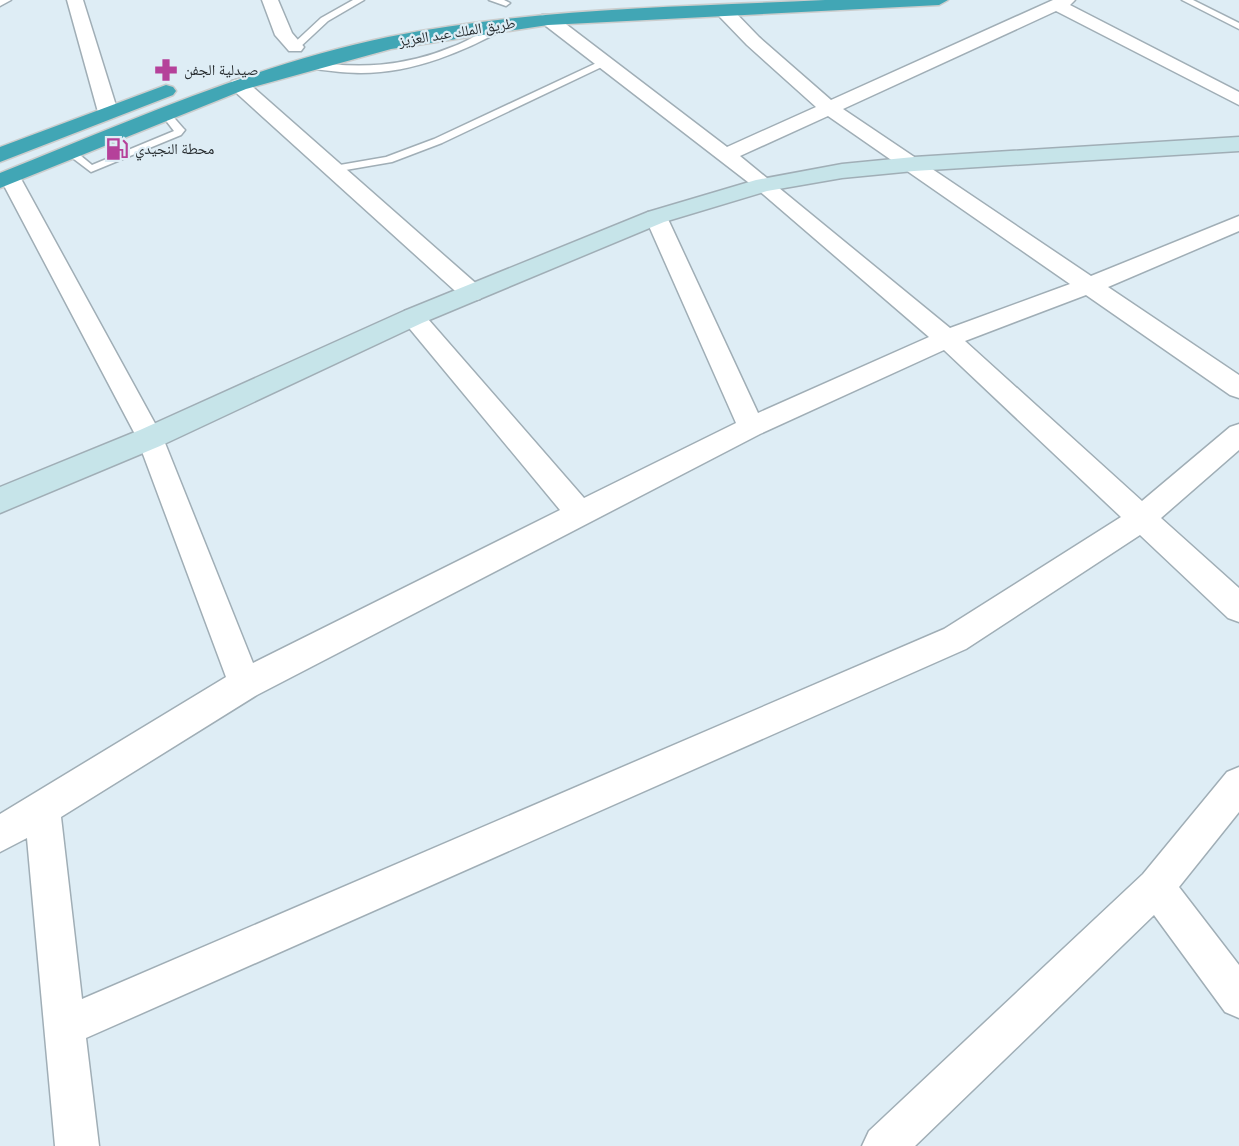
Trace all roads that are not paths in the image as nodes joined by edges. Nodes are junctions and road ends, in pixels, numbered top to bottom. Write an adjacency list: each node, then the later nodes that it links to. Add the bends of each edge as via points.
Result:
1 (75, 0): 20 (street)
2 (270, 0): 14 (street)
3 (360, 0): 14 (lane, via 313,26)
4 (558, 0): 7 (highway, طريق الملك عبد العزيز)
5 (939, 0): 10 (highway, طريق الملك عبد العزيز)
6 (1186, 0): 12 (lane)
7 (532, 2): 9 (highway, طريق الملك عبد العزيز)
8 (1062, 2): 18 (street); 19 (street)
9 (491, 4)
10 (725, 12): 11 (highway, طريق الملك عبد العزيز); 19 (street)
11 (548, 19): 15 (street); 16 (highway, طريق الملك عبد العزيز, via 389,43 303,65)
12 (1239, 26)
13 (330, 38): 14 (highway)
14 (286, 50)
15 (605, 63): 23 (street); 25 (lane, via 438,141 388,160)
16 (235, 73): 25 (street); 26 (highway, طريق الملك عبد العزيز, via 166,114)
17 (184, 84): 20 (highway)
18 (1239, 99)
19 (829, 108): 23 (street); 24 (street)
20 (108, 112): 22 (highway)
21 (1239, 144): 24 (street)
22 (0, 154)
23 (726, 154): 27 (street)
24 (914, 164): 27 (street, via 842,171); 30 (street)
25 (334, 169): 31 (street)
26 (5, 179): 37 (street)
27 (764, 185): 28 (street); 33 (street)
28 (656, 217): 31 (street); 35 (street)
29 (1239, 223): 30 (street)
30 (1088, 286): 33 (street); 34 (street)
31 (472, 292): 32 (street)
32 (413, 317): 37 (street); 39 (street)
33 (947, 339): 35 (street); 40 (street)
34 (1239, 388)
35 (751, 427): 39 (street)
36 (1239, 435): 40 (street)
37 (150, 438): 38 (street); 42 (street)
38 (0, 500)
39 (579, 512): 42 (street)
40 (1141, 519): 41 (street); 48 (street, via 955,639)
41 (1239, 608)
42 (245, 684): 44 (street)
43 (1239, 784): 46 (street)
44 (42, 808): 45 (street); 48 (street)
45 (0, 834)
46 (1156, 887): 47 (street); 50 (street)
47 (1239, 999)
48 (64, 1026): 49 (street)
49 (76, 1146)
50 (884, 1146)

